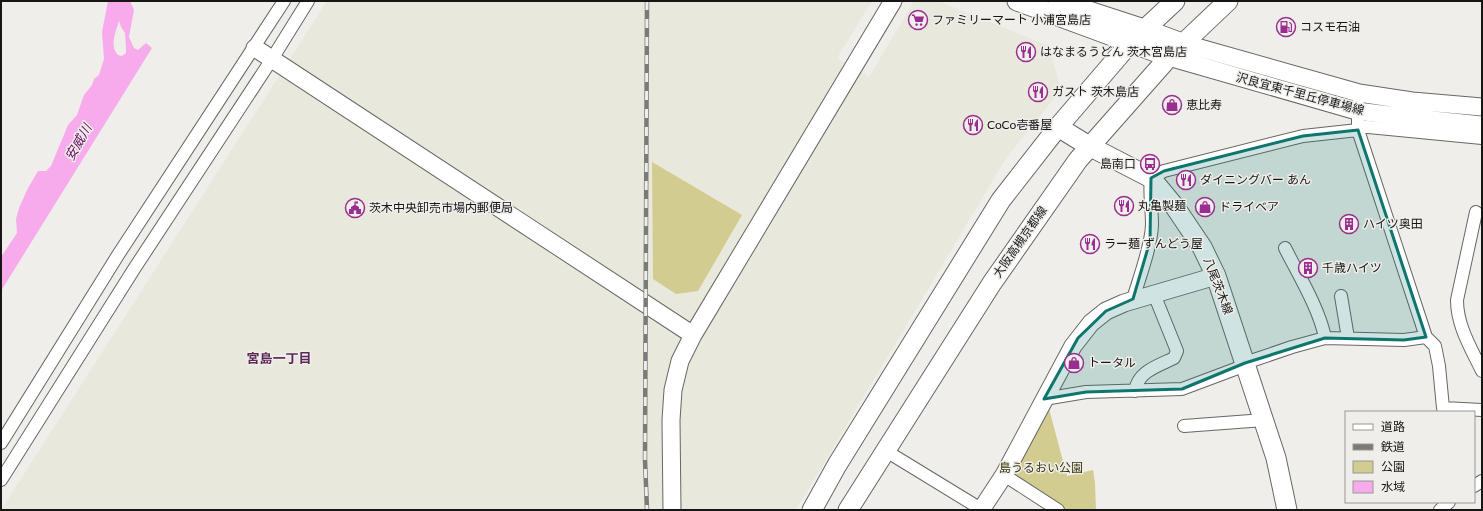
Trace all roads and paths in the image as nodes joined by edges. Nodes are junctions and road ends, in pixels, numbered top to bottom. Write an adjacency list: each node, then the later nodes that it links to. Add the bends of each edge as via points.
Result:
1 (284, 1): 11 (street)
2 (308, 1): 13 (street)
3 (893, 1): 28 (street)
4 (1017, 1): 9 (main road)
5 (1058, 1): 8 (main road)
6 (1175, 1): 8 (main road)
7 (1228, 1): 10 (main road, 大阪高槻京都線)
8 (1144, 29): 9 (main road); 10 (main road)
9 (1130, 43): 12 (main road); 18 (main road)
10 (1182, 43): 12 (main road, 大阪高槻京都線); 14 (street, 沢良宜東千里丘停車場線)
11 (255, 48): 13 (street); 39 (street, via 118,255)
12 (1169, 57): 16 (street, 沢良宜東千里丘停車場線); 20 (main road, 大阪高槻京都線)
13 (272, 59): 28 (street); 42 (street, via 134,269)
14 (1359, 93): 15 (street, 沢良宜東千里丘停車場線); 16 (street)
15 (1482, 107)
16 (1358, 122): 17 (street, 沢良宜東千里丘停車場線, via 1413,118); 19 (street); 21 (street, via 1164,171); 29 (street)
17 (1482, 125)
18 (1058, 126): 20 (main road, 八尾茨木線); 45 (main road, via 997,207 837,465)
19 (1482, 138)
20 (1089, 146): 21 (main road, 八尾茨木線); 40 (main road, 大阪高槻京都線, via 992,282)
21 (1151, 178): 24 (main road, 八尾茨木線, via 1189,227); 27 (street, via 1150,241)
22 (1476, 212): 33 (street, via 1457,310 1460,323)
23 (1285, 248): 30 (street, via 1311,298)
24 (1216, 276): 25 (street); 32 (main road, 八尾茨木線)
25 (1154, 294): 27 (street); 34 (street, via 1177,351 1174,358 1143,373 1137,381)
26 (1341, 296): 31 (street)
27 (1133, 299): 35 (street, via 1106,311 1084,330 1072,346)
28 (693, 335): 44 (street, via 680,361 673,390)
29 (1426, 336): 31 (street, via 1404,340); 36 (street, via 1435,346 1443,408)
30 (1325, 338): 31 (street); 32 (street)
31 (1348, 338)
32 (1245, 364): 34 (street, via 1182,389); 37 (main road, 八尾茨木線)
33 (1482, 371)
34 (1135, 391): 35 (street, via 1086,392)
35 (1044, 399): 41 (street)
36 (1482, 410)
37 (1264, 420): 38 (street); 49 (main road, 八尾茨木線, via 1276,458)
38 (1184, 426)
39 (1, 443)
40 (886, 451): 46 (main road, 大阪高槻京都線); 47 (street)
41 (1004, 475): 47 (street); 48 (street)
42 (1, 480)
43 (1448, 503): 50 (street)
44 (672, 510)
45 (812, 510)
46 (848, 510)
47 (981, 510)
48 (1058, 510)
49 (1287, 510)
50 (1440, 510)

